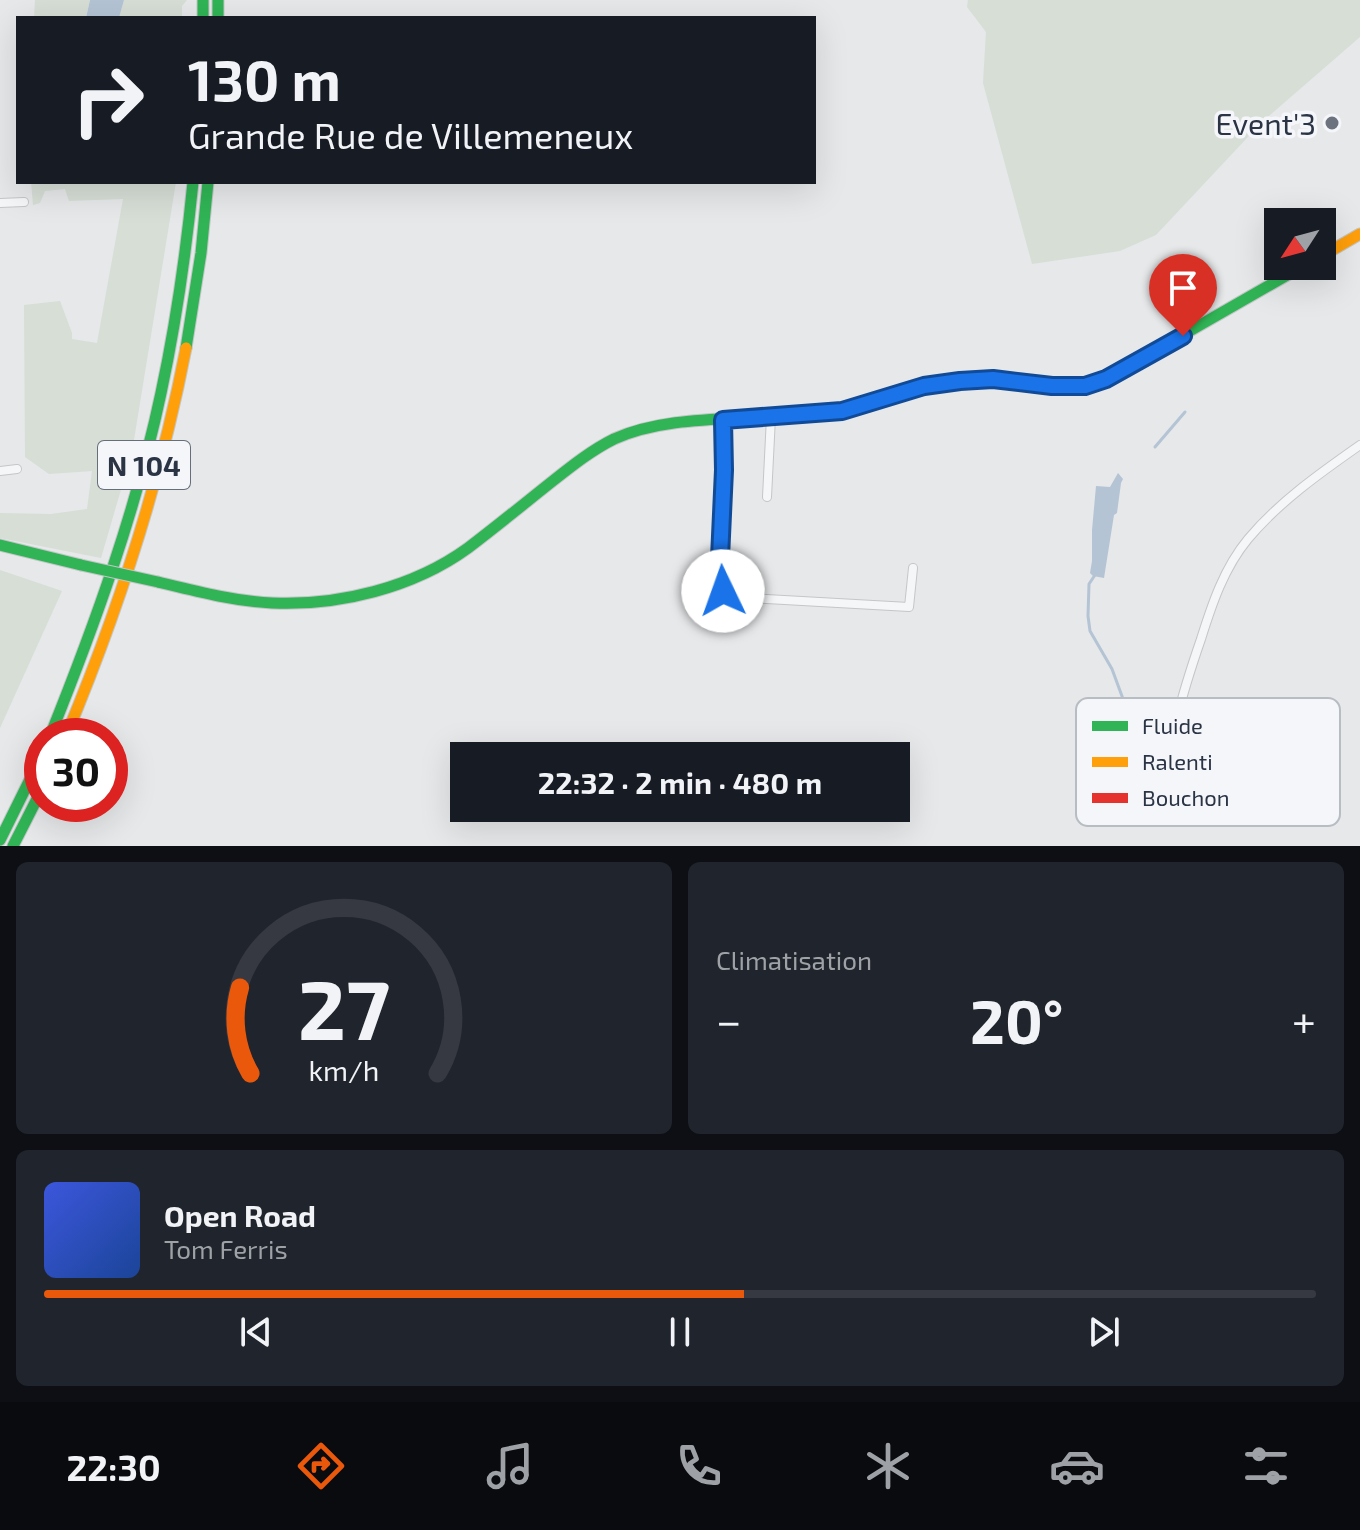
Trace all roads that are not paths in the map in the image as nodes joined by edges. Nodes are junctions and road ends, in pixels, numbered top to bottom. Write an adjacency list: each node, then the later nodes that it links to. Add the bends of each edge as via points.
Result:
1 (193, 184): 17 (main road, N 104, via 164,382 145,459 97,619)
2 (208, 184): 18 (main road, N 104, via 195,292 160,462 111,625)
3 (24, 202): 4 (street)
4 (0, 203)
5 (1360, 234): 6 (main road)
6 (1336, 248)
7 (1279, 280): 8 (main road, via 1130,366 1085,386 960,381 924,386 842,411)
8 (771, 417): 9 (main road); 13 (street)
9 (722, 420): 14 (main road, bridge, via 679,423 615,439 582,458 465,550 392,586 348,597 271,603 227,598); 15 (street, via 723,591 731,597 909,607)
10 (1360, 445): 16 (street, via 1283,503 1231,562 1211,605)
11 (17, 469): 12 (street)
12 (0, 471)
13 (767, 497)
14 (0, 545)
15 (913, 568)
16 (1183, 698)
17 (57, 718)
18 (73, 718)
19 (24, 791): 21 (main road)
20 (25, 822): 22 (main road)
21 (0, 840)
22 (13, 846)

